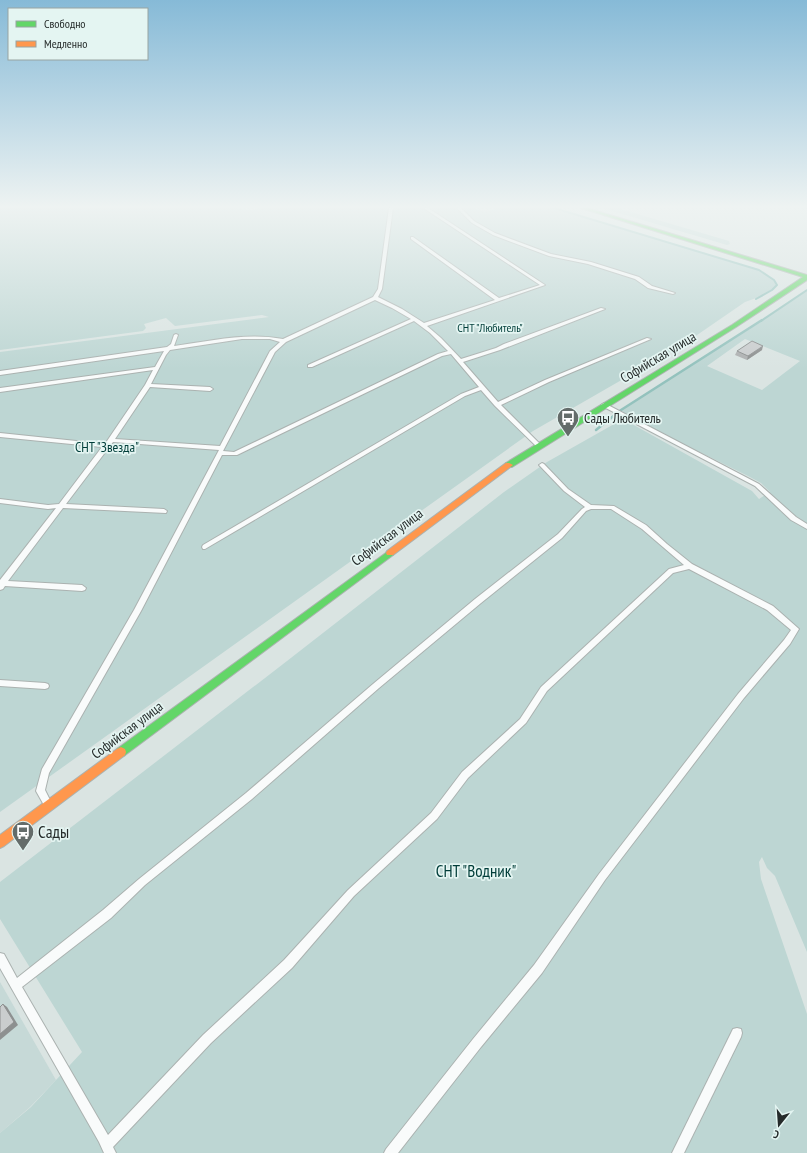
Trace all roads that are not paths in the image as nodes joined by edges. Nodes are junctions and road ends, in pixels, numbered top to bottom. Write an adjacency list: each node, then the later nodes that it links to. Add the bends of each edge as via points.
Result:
1 (383, 262): 8 (lane, via 380,289)
2 (445, 262): 9 (lane)
3 (508, 262): 9 (lane, via 543,285)
4 (583, 262): 7 (lane, via 636,278 650,287)
5 (758, 262): 6 (main road)
6 (807, 277): 27 (main road, Софийская улица, via 702,347)
7 (673, 293)
8 (375, 298): 11 (lane); 15 (lane)
9 (499, 300): 12 (lane)
10 (603, 309): 18 (lane)
11 (414, 319): 12 (lane); 19 (lane)
12 (424, 325): 17 (lane)
13 (176, 335): 16 (lane)
14 (649, 339): 26 (lane, via 547,381)
15 (284, 341): 16 (lane, via 242,338); 31 (lane, via 273,351)
16 (170, 349): 20 (lane); 21 (lane)
17 (451, 352): 18 (lane); 31 (lane, via 234,454)
18 (461, 361): 23 (lane)
19 (310, 366)
20 (156, 368): 22 (lane); 25 (lane)
21 (0, 372)
22 (148, 384): 24 (lane); 29 (lane)
23 (482, 388): 26 (lane); 38 (lane, via 463,395)
24 (210, 389)
25 (0, 390)
26 (497, 405): 30 (lane)
27 (604, 405): 30 (main road, Софийская улица); 37 (lane, via 757,485 794,520)
28 (0, 435): 29 (lane)
29 (109, 443): 31 (lane); 34 (lane)
30 (538, 445): 44 (main road, Софийская улица, via 497,472)
31 (221, 451): 44 (lane, via 136,611 45,772 40,790)
32 (542, 465): 35 (lane, via 566,490)
33 (0, 501): 34 (lane, via 48,507)
34 (61, 506): 36 (lane); 40 (lane)
35 (590, 507): 39 (lane, via 612,507 644,527); 47 (lane, via 584,510 560,536 376,686 249,796 142,882 107,914)
36 (164, 511)
37 (807, 527)
38 (205, 547)
39 (690, 566): 49 (lane, via 671,571 544,689 523,721 465,775 434,816 352,892 288,964 206,1038); 50 (lane, via 770,608 795,629 602,877 538,969)
40 (1, 584): 41 (lane)
41 (82, 588)
42 (0, 683): 43 (lane)
43 (44, 686)
44 (50, 806): 45 (main road, Софийская улица)
45 (0, 842)
46 (0, 958): 47 (lane)
47 (16, 985): 49 (lane)
48 (737, 1033): 51 (lane)
49 (108, 1149)
50 (390, 1153)
51 (678, 1153)

